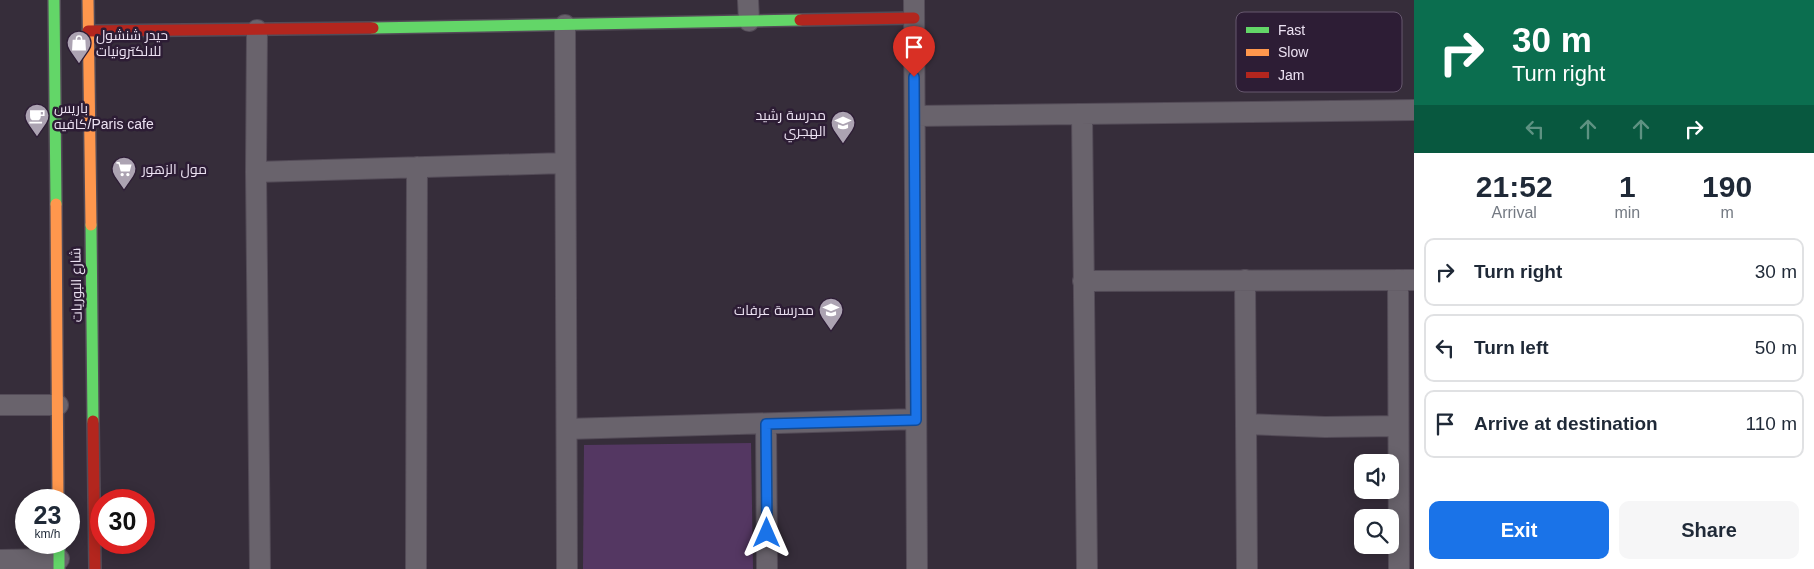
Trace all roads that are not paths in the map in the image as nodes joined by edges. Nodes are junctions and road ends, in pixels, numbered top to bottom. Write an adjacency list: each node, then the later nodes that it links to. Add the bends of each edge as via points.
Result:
1 (54, 0): 19 (street, شارع البوريات)
2 (88, 0): 8 (street, شارع البوريات)
3 (748, 0): 5 (street)
4 (914, 9): 5 (street); 11 (street)
5 (749, 21): 6 (street)
6 (565, 25): 7 (street); 12 (street)
7 (257, 30): 8 (street); 14 (street)
8 (88, 31): 28 (street, شارع البوريات)
9 (1414, 110): 10 (street)
10 (1082, 115): 11 (street); 17 (street)
11 (915, 116): 20 (street)
12 (565, 163): 13 (street); 24 (street)
13 (417, 167): 14 (street); 30 (street)
14 (256, 172): 29 (street)
15 (1245, 280): 16 (street); 17 (street); 22 (street)
16 (1406, 280): 23 (street)
17 (1083, 281): 34 (street)
18 (0, 405): 19 (street)
19 (58, 405): 25 (street, شارع البوريات)
20 (916, 420): 21 (street); 33 (street)
21 (766, 424): 24 (street); 32 (street)
22 (1246, 424): 23 (street); 35 (street)
23 (1398, 426): 36 (street)
24 (567, 429): 31 (street)
25 (58, 489)
26 (59, 557): 27 (street)
27 (0, 560)
28 (95, 569)
29 (260, 569)
30 (416, 569)
31 (567, 569)
32 (767, 569)
33 (916, 569)
34 (1087, 569)
35 (1247, 569)
36 (1400, 569)

